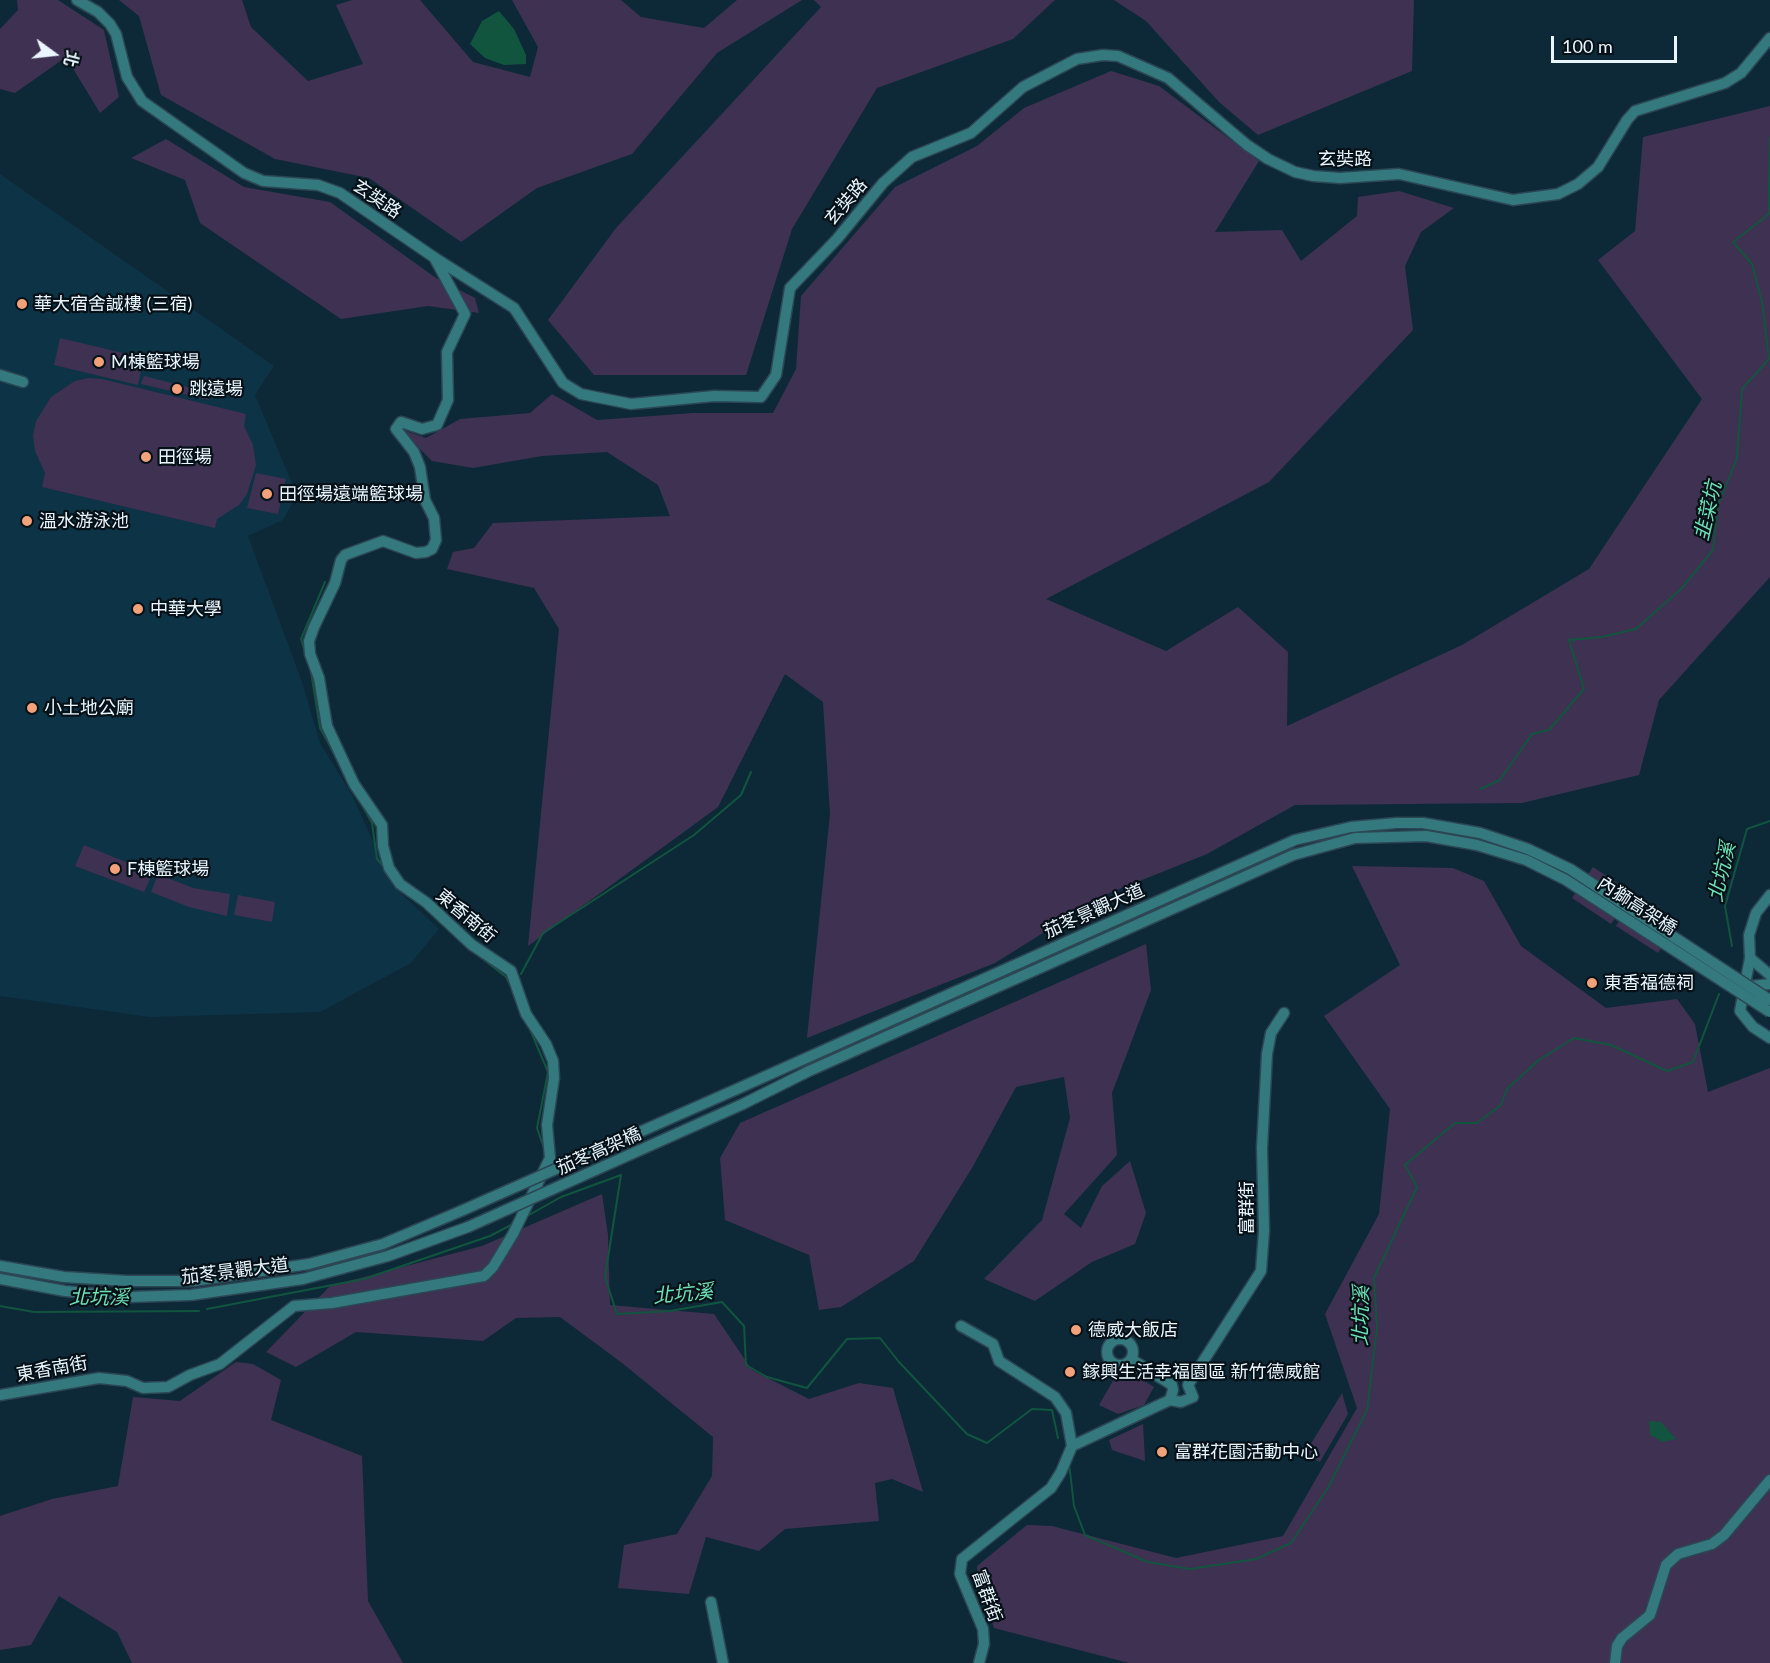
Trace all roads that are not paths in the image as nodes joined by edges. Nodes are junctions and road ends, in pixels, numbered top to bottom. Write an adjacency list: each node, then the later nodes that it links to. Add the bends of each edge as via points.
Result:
1 (77, 0): 3 (street, 玄奘路, via 110,24 127,77 142,100 244,173 263,181 318,184 340,194)
2 (1770, 38): 3 (street, 玄奘路, via 1741,73 1725,83 1635,111 1598,167 1578,184 1558,194 1513,200 1399,174 1340,178 1295,172 1247,144 1168,78 1118,56 1077,59 1023,87 971,133 912,157 883,183 790,288 776,375 761,397 714,396 631,404 581,394 562,383 551,369 514,308)
3 (435, 258): 26 (street, 東香南街, via 465,314 447,352 448,400 436,425 422,429 401,422 396,429 420,467 436,540 426,552 416,553 383,541 345,555 309,641 310,654 319,678 327,726 354,784 382,825 388,868 400,884 472,945 511,971 521,1004 546,1044 554,1078 547,1125 550,1158 513,1234 484,1276 294,1306 220,1364 168,1387 143,1388 127,1381 99,1378)
4 (0, 375): 5 (street)
5 (22, 382)
6 (1480, 833): 13 (street, 內獅高架橋, bridge, via 1570,869); 17 (street, 茄苳景觀大道, via 1423,823 1396,823 1351,827 1295,840)
7 (1477, 845): 14 (street, 內獅高架橋, bridge, via 1526,860 1566,880); 18 (street, 茄苳景觀大道, via 1426,836 1355,838 1293,855)
8 (1770, 895): 9 (street, via 1756,913 1749,935)
9 (1750, 958): 10 (street); 12 (street)
10 (1770, 975)
11 (1770, 984): 12 (street)
12 (1743, 987): 16 (street, via 1740,1011 1753,1027)
13 (1770, 999)
14 (1770, 1012)
15 (1284, 1014): 25 (street, 富群街, via 1271,1034 1267,1054 1261,1270)
16 (1770, 1038)
17 (737, 1089): 19 (street, 茄苳高架橋, bridge)
18 (743, 1104): 20 (street, 茄苳高架橋, bridge)
19 (461, 1211): 21 (street, 茄苳景觀大道, via 383,1244 309,1264 193,1281 64,1277)
20 (468, 1227): 22 (street, 茄苳景觀大道, via 388,1257 303,1279 191,1294 129,1297)
21 (0, 1266)
22 (0, 1280)
23 (960, 1326): 28 (street, via 993,1344 999,1361 1056,1397 1066,1413)
24 (1131, 1359): 27 (street, via 1168,1382)
25 (1188, 1384): 27 (street); 27 (street, via 1194,1397 1180,1402)
26 (0, 1395)
27 (1171, 1395): 28 (street)
28 (1072, 1446): 32 (street, 富群街, via 1051,1488 962,1558 960,1574 983,1629)
29 (1770, 1480): 33 (street, via 1724,1535 1712,1544 1678,1554 1666,1565 1650,1615 1622,1638)
30 (711, 1602): 31 (street)
31 (723, 1663)
32 (980, 1663)
33 (1615, 1663)

